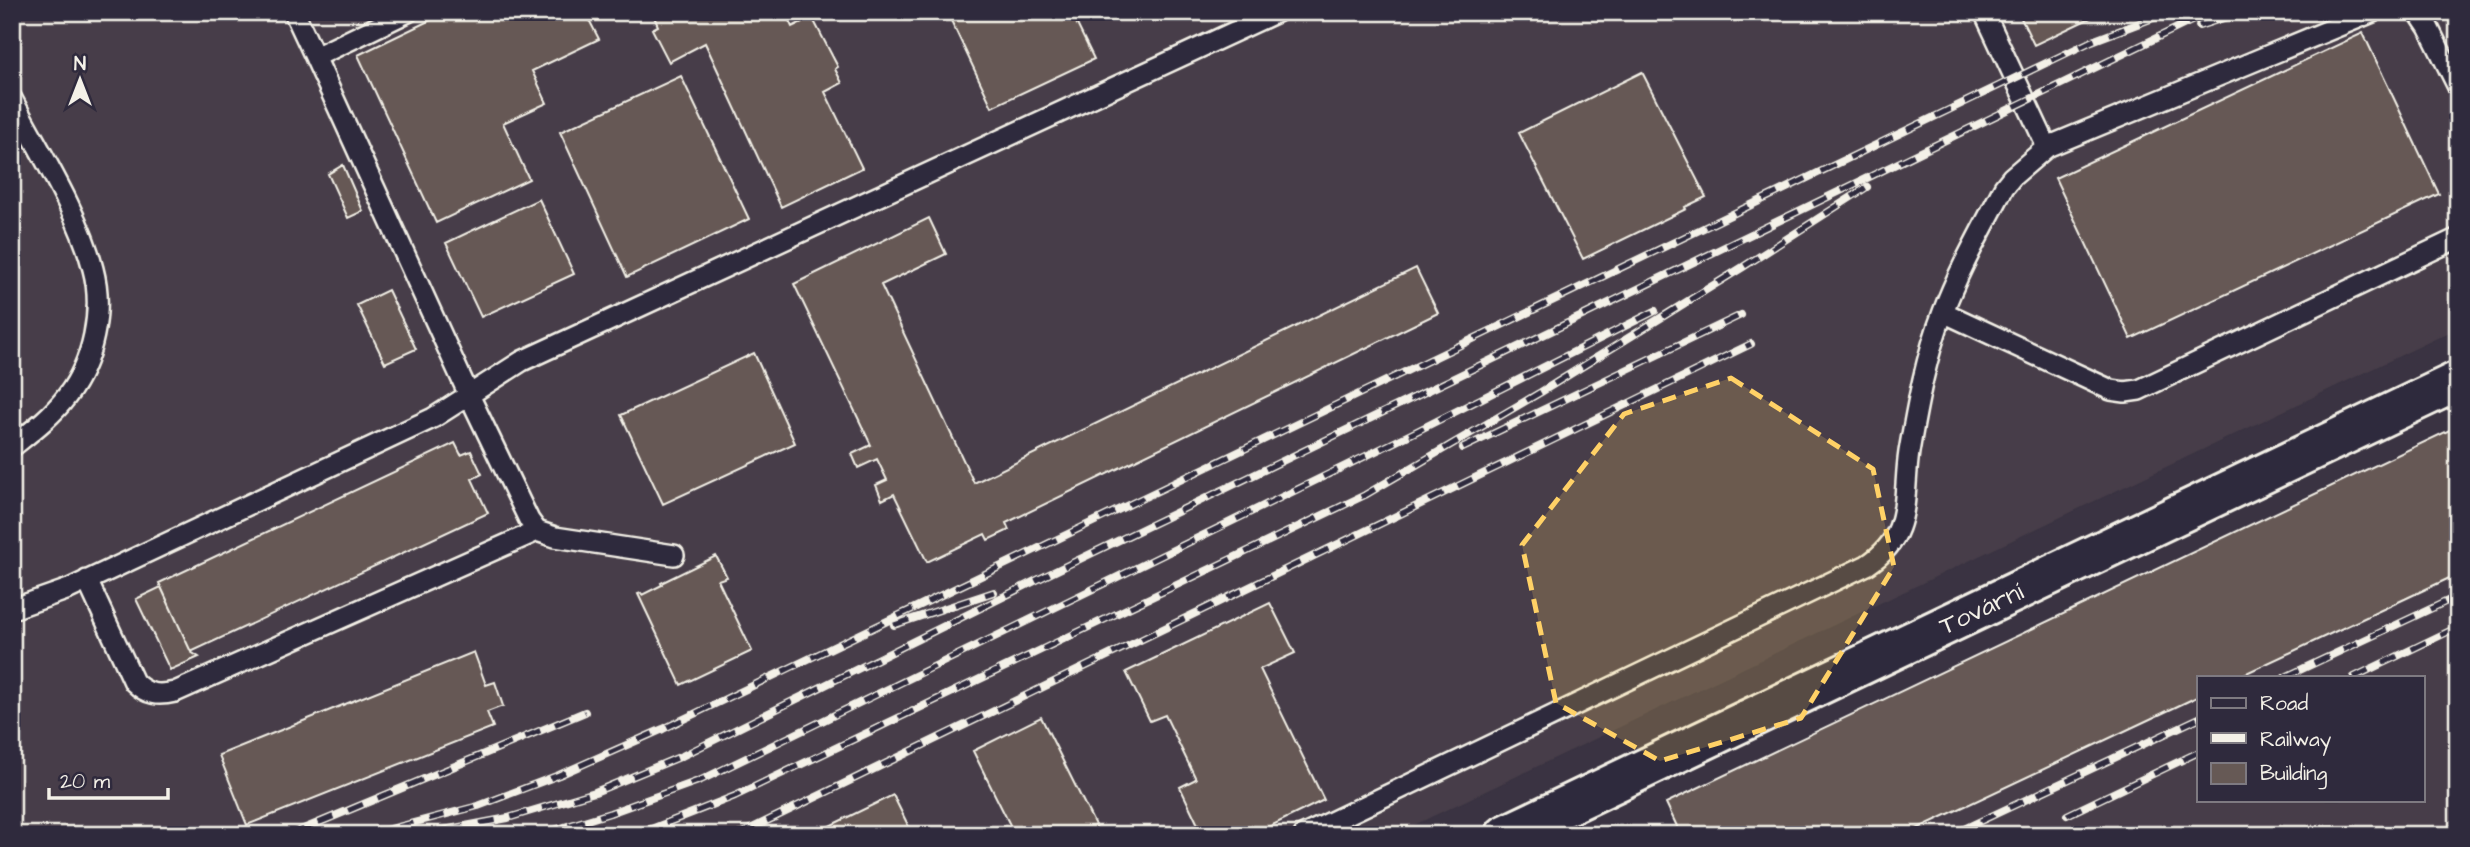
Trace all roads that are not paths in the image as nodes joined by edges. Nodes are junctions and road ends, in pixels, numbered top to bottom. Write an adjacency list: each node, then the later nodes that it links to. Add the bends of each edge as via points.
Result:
1 (294, 12): 7 (lane)
2 (408, 12): 7 (lane)
3 (1277, 12): 14 (lane, via 522,361)
4 (1984, 12): 10 (lane)
5 (2373, 12): 10 (lane)
6 (2418, 12): 8 (lane)
7 (315, 57): 14 (lane)
8 (2458, 87)
9 (12, 99): 15 (lane, via 84,241 98,301 85,366 69,395)
10 (2048, 147): 12 (lane, via 2004,187)
11 (2458, 238): 12 (lane, via 2139,390 2111,390)
12 (1943, 312): 20 (lane, via 1909,452 1903,515 1882,555)
13 (2458, 382): 21 (street, Tovární)
14 (469, 395): 16 (lane); 18 (lane, via 433,418)
15 (12, 447)
16 (537, 531): 17 (lane); 18 (lane, via 164,695 148,693 134,682)
17 (674, 555)
18 (87, 580): 19 (lane)
19 (12, 609)
20 (1304, 835)
21 (1504, 835)

